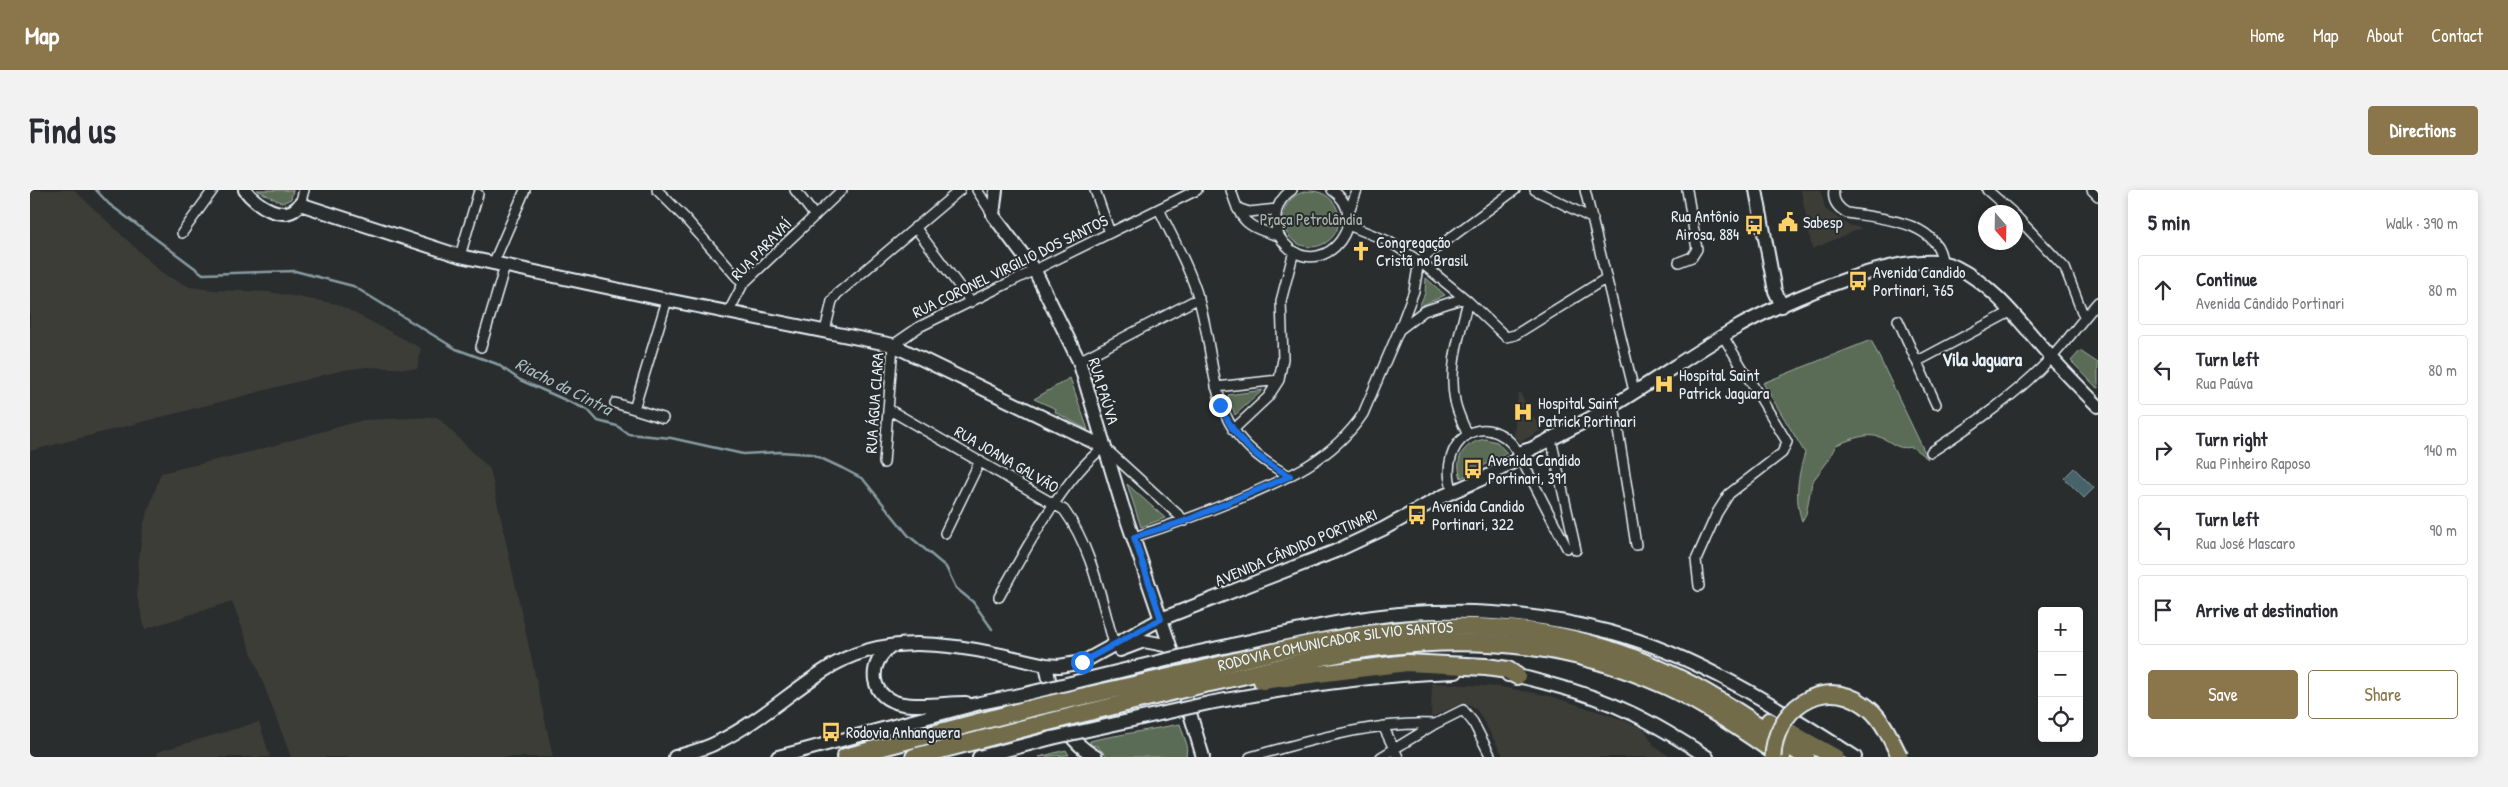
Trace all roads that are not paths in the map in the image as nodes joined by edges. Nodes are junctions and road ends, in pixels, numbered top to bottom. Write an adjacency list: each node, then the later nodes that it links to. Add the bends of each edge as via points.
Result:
1 (213, 190): 39 (street)
2 (245, 190): 27 (main road, via 260,205 280,213 292,211)
3 (304, 190): 27 (street)
4 (525, 190): 47 (street)
5 (657, 190): 50 (street)
6 (794, 190): 34 (street)
7 (842, 190): 34 (street, RUA PARAVAÍ)
8 (960, 190): 38 (street)
9 (977, 190): 33 (street, RUA PAÚVA)
10 (996, 190): 33 (main road)
11 (1095, 190): 40 (street)
12 (1197, 190): 30 (street, RUA CORONEL VIRGILIO DOS SANTOS)
13 (1231, 190): 29 (street)
14 (1292, 190): 31 (street)
15 (1332, 190): 32 (street, via 1344,203)
16 (1357, 190): 32 (street)
17 (1515, 190): 44 (street)
18 (1535, 190): 35 (street)
19 (1585, 190): 35 (street)
20 (1688, 190): 45 (street, via 1697,249 1692,257)
21 (1756, 190): 56 (main road, via 1775,291)
22 (1834, 190): 46 (street, via 1840,210 1901,224 1929,236 1939,248)
23 (1987, 190): 28 (street)
24 (2092, 190): 26 (street)
25 (478, 194): 43 (street)
26 (2098, 196)
27 (300, 204): 43 (main road)
28 (2004, 205)
29 (1237, 208): 31 (street, via 1249,212); 41 (street, via 1250,226)
30 (1159, 209): 40 (street, RUA CORONEL VIRGILIO DOS SANTOS); 51 (street)
31 (1277, 209): 41 (street)
32 (1348, 214): 37 (street)
33 (993, 215): 48 (main road, RUA PAÚVA)
34 (815, 216): 50 (street, RUA PARAVAÍ)
35 (1593, 219): 49 (street)
36 (2023, 223): 59 (street, via 2065,268)
37 (1348, 225): 42 (street, via 1337,246 1328,252 1310,256); 44 (street, via 1388,242)
38 (915, 227): 54 (street); 62 (street, via 837,294 832,301)
39 (182, 233)
40 (1110, 233): 48 (street, RUA CORONEL VIRGILIO DOS SANTOS)
41 (1279, 236): 42 (street)
42 (1294, 251): 69 (street, via 1281,301 1283,359)
43 (460, 256): 47 (main road)
44 (1419, 261): 52 (street); 61 (street, via 1414,291)
45 (1679, 262)
46 (1942, 262): 56 (main road, AVENIDA CÂNDIDO PORTINARI, via 1922,261 1882,268); 57 (main road, AVENIDA CÂNDIDO PORTINARI, via 1977,279)
47 (499, 265): 53 (main road); 65 (street)
48 (1035, 270): 54 (street, RUA CORONEL VIRGILIO DOS SANTOS); 67 (main road, RUA PAÚVA)
49 (1605, 279): 52 (street, via 1509,337); 71 (street)
50 (743, 284): 58 (street, RUA PARAVAÍ)
51 (1199, 298): 67 (street); 70 (street)
52 (1466, 299): 61 (street, via 1424,311); 80 (street, via 1453,377 1455,404)
53 (667, 300): 58 (main road); 77 (street)
54 (972, 302): 64 (street, RUA CORONEL VIRGILIO DOS SANTOS, via 919,327)
55 (2098, 302): 59 (street)
56 (1782, 306): 63 (main road, AVENIDA CÂNDIDO PORTINARI)
57 (2012, 311): 66 (main road, AVENIDA CÂNDIDO PORTINARI); 68 (street)
58 (728, 312): 62 (main road)
59 (2084, 317): 66 (street)
60 (1898, 320): 68 (street)
61 (1399, 330): 87 (street, via 1363,414 1330,450)
62 (825, 331): 64 (main road)
63 (1723, 336): 71 (main road, AVENIDA CÂNDIDO PORTINARI); 94 (street, via 1787,442 1782,453 1729,494 1717,513 1696,560)
64 (893, 345): 76 (street, RUA ÁGUA CLARA); 82 (main road)
65 (481, 347)
66 (2051, 358): 75 (main road, AVENIDA CÂNDIDO PORTINARI); 83 (street, via 1986,416)
67 (1079, 361): 82 (main road, RUA PAÚVA)
68 (1918, 362): 73 (street)
69 (1279, 380): 70 (street); 79 (street, via 1268,397)
70 (1216, 387): 79 (street, via 1220,405)
71 (1634, 392): 74 (main road, AVENIDA CÂNDIDO PORTINARI)
72 (615, 403): 77 (street)
73 (1936, 404)
74 (1614, 405): 81 (main road, AVENIDA CÂNDIDO PORTINARI); 93 (street)
75 (2098, 406)
76 (888, 408): 85 (street, RUA JOANA GALVÃO); 86 (street, RUA ÁGUA CLARA)
77 (634, 409): 78 (street)
78 (663, 418)
79 (1233, 430): 87 (street, via 1257,456)
80 (1467, 434): 84 (street, via 1495,432 1512,443); 88 (street, via 1454,446 1450,455)
81 (1551, 439): 84 (main road, AVENIDA CÂNDIDO PORTINARI); 84 (street, via 1572,549)
82 (1104, 447): 89 (street); 90 (street); 92 (main road, RUA PAÚVA)
83 (1931, 452)
84 (1519, 456): 88 (main road, AVENIDA CÂNDIDO PORTINARI)
85 (980, 461): 89 (street, RUA JOANA GALVÃO); 91 (street)
86 (884, 463)
87 (1290, 476): 90 (street)
88 (1448, 492): 96 (main road, AVENIDA CÂNDIDO PORTINARI, via 1384,529 1336,551)
89 (1055, 503): 95 (street); 98 (street, RUA JOANA GALVÃO, via 1064,510 1081,538)
90 (1185, 521): 92 (street)
91 (945, 533)
92 (1134, 537): 97 (main road, RUA PAÚVA)
93 (1636, 545)
94 (1699, 586)
95 (999, 597)
96 (1188, 608): 97 (main road, AVENIDA CÂNDIDO PORTINARI); 100 (main road, AVENIDA CÂNDIDO PORTINARI, via 1170,630)
97 (1161, 619): 98 (main road, AVENIDA CÂNDIDO PORTINARI); 100 (main road, RUA PAÚVA)
98 (1114, 644): 101 (main road, AVENIDA CÂNDIDO PORTINARI)
99 (890, 646): 102 (main road, AVENIDA CÂNDIDO PORTINARI, via 917,643 965,647); 106 (main road, via 879,658 874,674 878,690 889,700 903,705); 113 (main road, AVENIDA CÂNDIDO PORTINARI, via 847,658 826,669 732,735)
100 (1170, 646): 101 (main road, AVENIDA CÂNDIDO PORTINARI, via 1144,641); 110 (main road, RUA PAÚVA)
101 (1089, 659): 102 (main road, AVENIDA CÂNDIDO PORTINARI, via 1070,666)
102 (1046, 665): 112 (main road, via 1063,726)
103 (1517, 676): 104 (highway, via 1508,670 1486,667 1408,663 1248,682); 117 (main road, bridge, via 1466,672 1395,675 1320,684 1210,703); 124 (main road, via 1620,706)
104 (1204, 679): 105 (highway, RODOVIA COMUNICADOR SILVIO SANTOS, bridge); 107 (highway, RODOVIA COMUNICADOR SILVIO SANTOS, via 1272,652 1390,631 1437,625 1514,627 1564,636 1616,651 1665,671); 116 (highway, RODOVIA COMUNICADOR SILVIO SANTOS, bridge); 126 (highway, RODOVIA COMUNICADOR SILVIO SANTOS, via 1380,647 1449,641 1558,650 1599,661 1668,687)
105 (1028, 701): 106 (main road); 115 (highway, RODOVIA COMUNICADOR SILVIO SANTOS); 129 (main road, bridge, via 1195,653 1375,617 1433,612 1504,614 1610,632 1648,645 1694,664 1791,716)
106 (980, 703): 114 (main road)
107 (1734, 708): 127 (highway, RODOVIA COMUNICADOR SILVIO SANTOS); 128 (highway, via 1756,714)
108 (1435, 724): 109 (street); 111 (street); 123 (street, via 1464,711)
109 (1383, 726): 111 (street); 121 (street)
110 (1199, 742): 119 (main road); 120 (main road, RUA PAÚVA)
111 (1396, 753): 122 (street)
112 (1078, 754): 118 (main road)
113 (675, 757)
114 (778, 757)
115 (845, 757)
116 (914, 757)
117 (979, 757)
118 (1096, 757)
119 (1194, 757)
120 (1203, 757)
121 (1250, 757)
122 (1381, 757)
123 (1491, 757)
124 (1707, 757)
125 (1773, 757): 130 (main road, bridge, via 1773,743 1779,726 1795,706 1808,699 1836,694 1852,698 1873,712)
126 (1782, 757)
127 (1806, 757)
128 (1835, 757)
129 (1855, 757)
130 (1900, 757)

